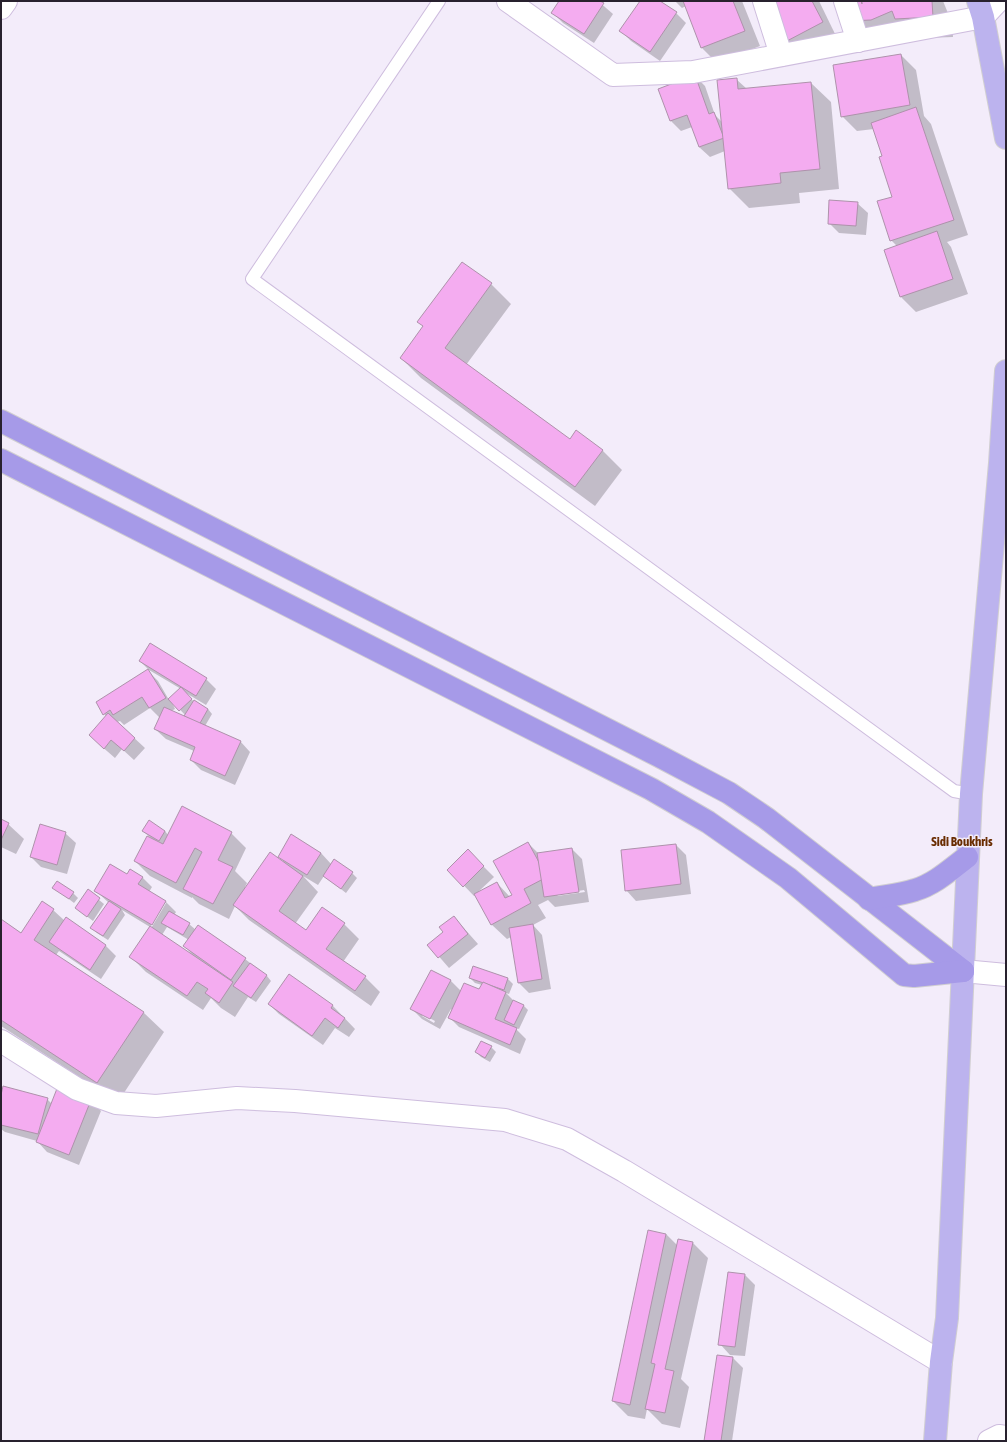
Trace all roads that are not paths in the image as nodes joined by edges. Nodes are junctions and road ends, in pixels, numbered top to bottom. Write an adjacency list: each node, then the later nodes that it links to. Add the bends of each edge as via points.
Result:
1 (6, 1): 7 (street)
2 (440, 1): 15 (lane, via 252,279 954,791)
3 (508, 1): 10 (street, via 613,75 693,72)
4 (764, 1): 10 (street)
5 (845, 1): 9 (street)
6 (998, 1): 8 (street)
7 (1, 8)
8 (980, 9): 9 (street); 11 (main road)
9 (858, 41): 10 (street)
10 (781, 55)
11 (1006, 138)
12 (1006, 371): 15 (main road)
13 (1, 421): 17 (highway, via 729,793 766,818)
14 (1, 460): 18 (highway, via 658,792 708,822 788,878 904,975)
15 (971, 794): 16 (main road)
16 (967, 857): 17 (highway, via 938,879 916,890); 18 (main road)
17 (869, 898): 18 (highway)
18 (963, 971): 19 (street); 21 (main road, via 947,1318)
19 (1006, 975)
20 (1, 1041): 21 (street, via 77,1089 116,1103 156,1106 237,1098 295,1100 505,1120 567,1139)
21 (941, 1362): 23 (main road)
22 (1006, 1437): 24 (street, via 999,1436)
23 (935, 1441)
24 (989, 1441)

